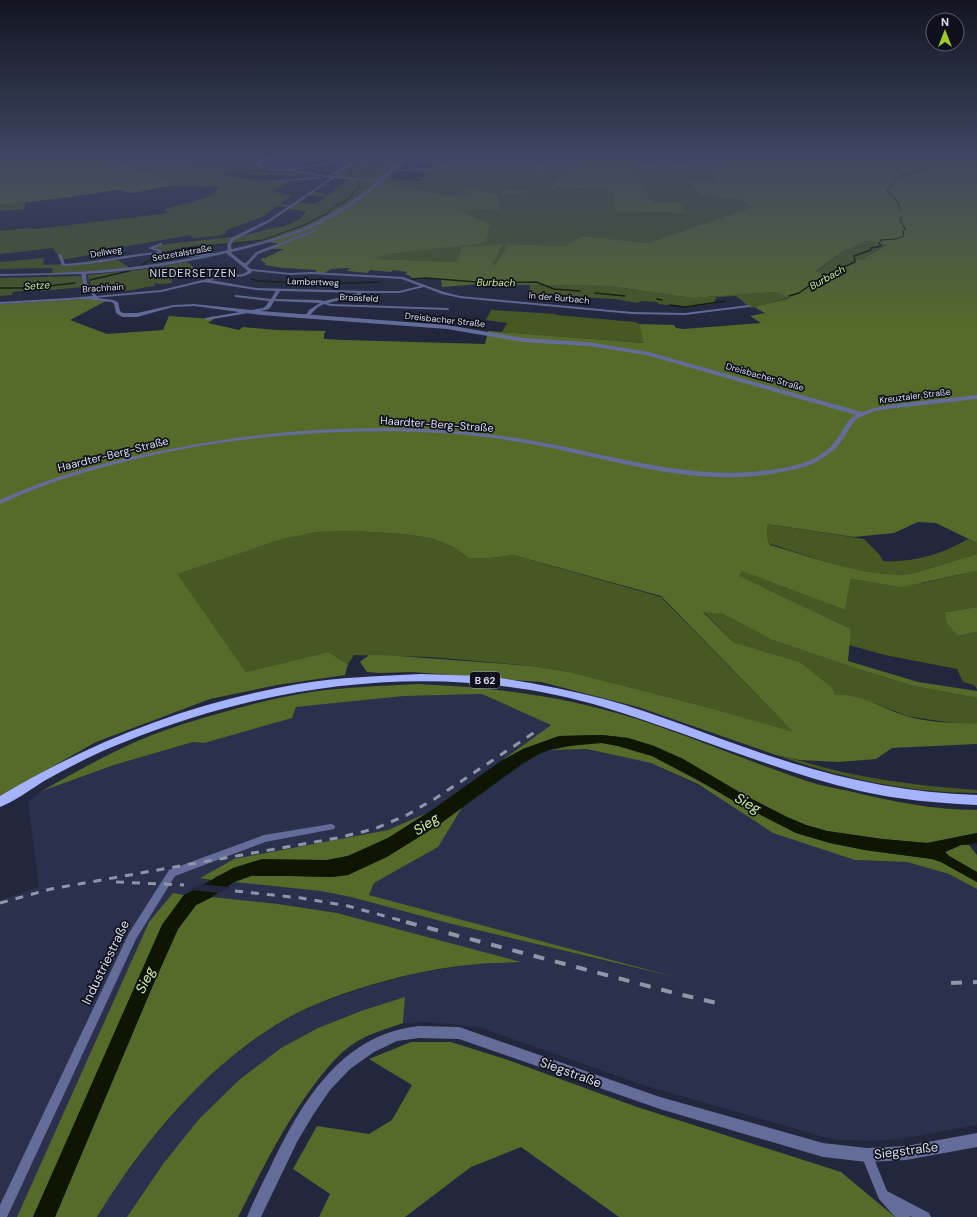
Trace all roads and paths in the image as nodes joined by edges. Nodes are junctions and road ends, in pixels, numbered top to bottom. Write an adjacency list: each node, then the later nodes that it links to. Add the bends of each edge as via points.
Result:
1 (281, 213): 5 (street, via 238,235 229,244)
2 (336, 213): 5 (street, Setzetalstraße, via 271,241)
3 (315, 231): 9 (street, via 257,253 247,264)
4 (161, 244): 6 (street, via 150,248)
5 (228, 252): 7 (street, Setzetalstraße); 9 (street)
6 (162, 253): 7 (street, Dellweg, via 182,256); 8 (street, Dellweg, via 75,265 64,265)
7 (218, 254): 11 (street, Setzetalstraße, via 130,269)
8 (60, 255)
9 (242, 265): 10 (street)
10 (250, 270): 13 (street, Brachhain, via 244,275); 14 (street, In der Burbach, via 402,278)
11 (83, 273): 12 (street, Setzetalstraße); 17 (street, via 85,283)
12 (0, 276)
13 (209, 280): 15 (street, Lambertweg, via 248,288); 17 (street, Brachhain, via 161,291)
14 (423, 286): 16 (street, Lambertweg, via 399,292); 24 (street, In der Burbach, via 460,297 632,313 685,314)
15 (279, 289): 16 (street, Lambertweg); 21 (street)
16 (371, 292): 22 (street)
17 (94, 295): 19 (street, Brachhain); 20 (street)
18 (236, 296): 21 (street, Braasfeld)
19 (86, 298): 20 (street, Brachhain); 26 (street, Dreisbacher Straße, via 113,300 118,312 126,315 137,315 185,304)
20 (68, 299): 23 (street, Brachhain)
21 (271, 300): 22 (street, Braasfeld); 26 (street, via 268,307)
22 (325, 302): 25 (street, Braasfeld, via 338,306); 27 (street, via 311,310)
23 (0, 303)
24 (749, 306)
25 (448, 309)
26 (251, 312): 27 (street, Dreisbacher Straße); 28 (street)
27 (307, 317): 30 (street, Dreisbacher Straße, via 446,327 523,340 588,344 631,350 653,354)
28 (207, 320)
29 (977, 397): 30 (street, Kreuztaler Straße, via 888,407)
30 (859, 415): 31 (street, Haardter-Berg-Straße, via 850,420 840,440 819,458 798,467 750,475 723,476 680,472 522,441 468,434 390,430 323,431 219,441 127,459 55,479)
31 (0, 502)
32 (977, 800): 33 (main road, B 62, via 946,799 862,787 767,759 601,702 549,690 492,681 426,678 355,681 288,690 225,704 119,739)
33 (0, 802)
34 (331, 827): 38 (street, Industriestraße, via 264,839 172,873 132,936)
35 (977, 1140): 36 (street, Siegstraße, via 906,1153)
36 (867, 1155): 37 (street); 39 (street, Siegstraße, via 823,1150 724,1122 459,1033 417,1032 397,1036 366,1048 342,1066 330,1079 289,1146)
37 (883, 1195): 40 (street); 41 (street)
38 (1, 1217)
39 (254, 1217)
40 (904, 1217)
41 (925, 1217)

